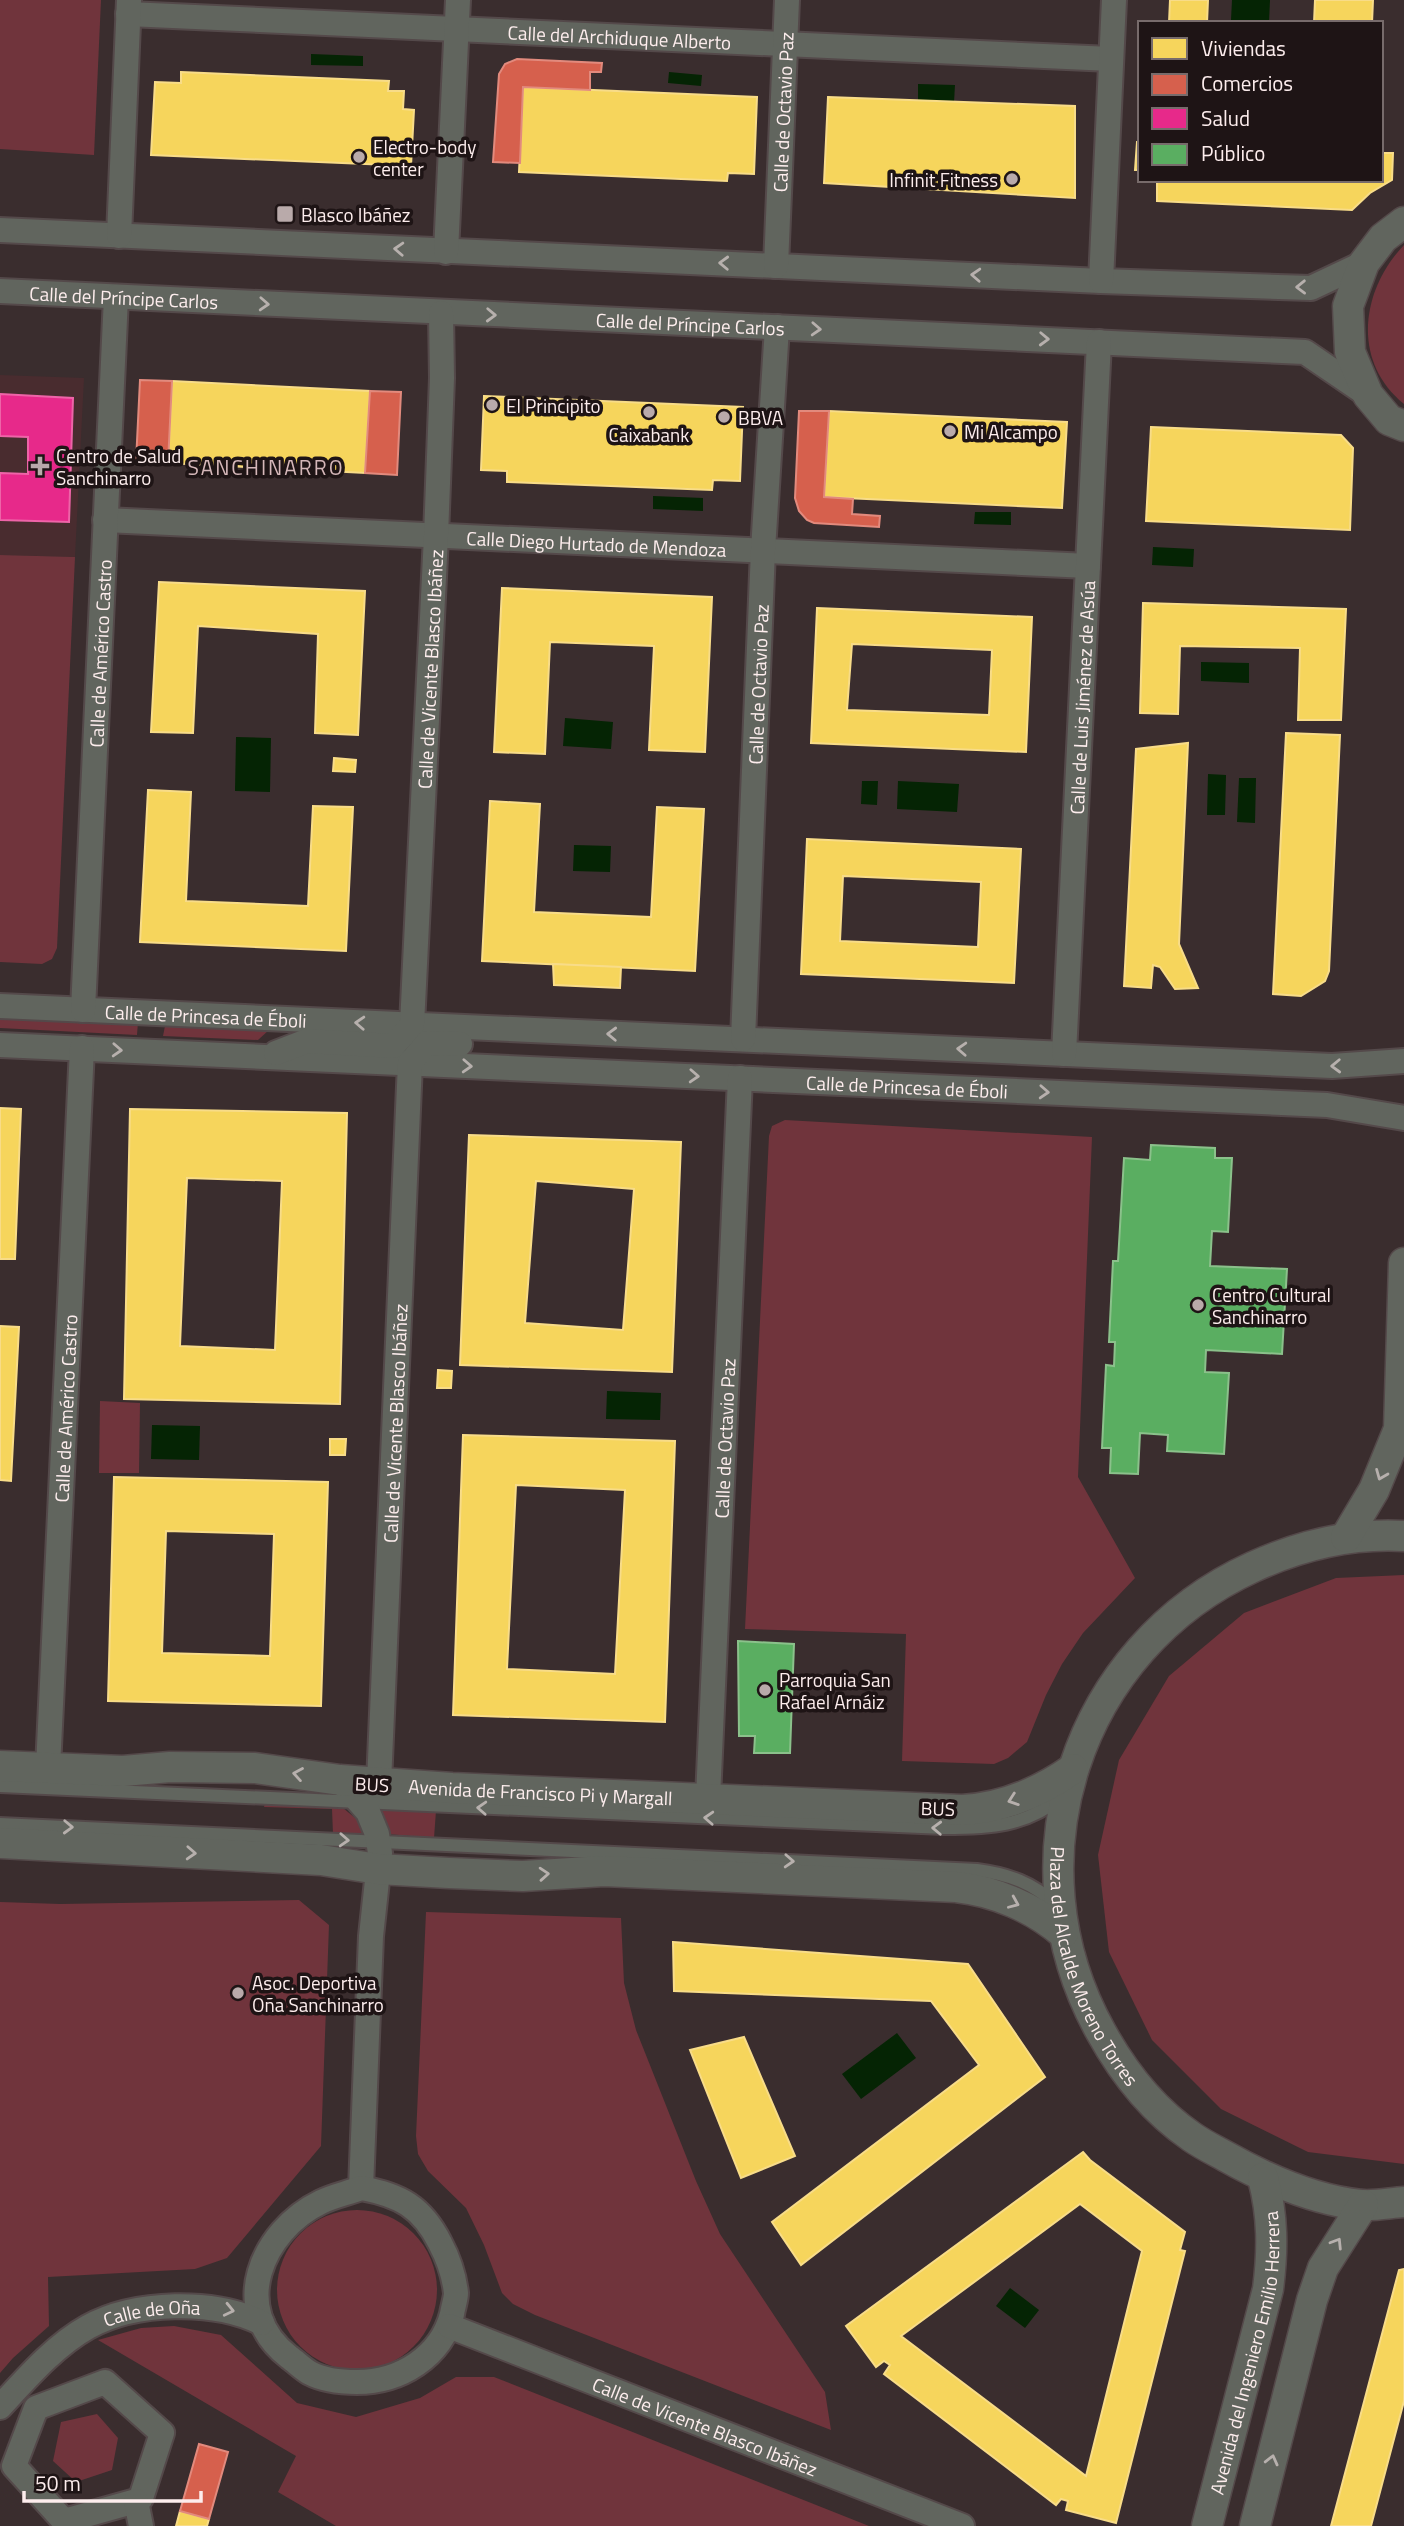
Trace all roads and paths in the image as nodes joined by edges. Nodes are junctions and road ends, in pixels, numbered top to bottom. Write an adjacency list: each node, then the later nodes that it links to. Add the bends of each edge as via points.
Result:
1 (458, 0): 5 (street)
2 (788, 0): 6 (street, Calle de Octavio Paz)
3 (1114, 0): 7 (street)
4 (128, 7): 5 (street, Calle del Archiduque Alberto); 10 (street)
5 (457, 28): 6 (street, Calle del Archiduque Alberto); 11 (street)
6 (785, 43): 7 (street, Calle del Archiduque Alberto); 13 (street, Calle de Octavio Paz)
7 (1111, 59): 14 (street)
8 (1404, 222): 12 (street, via 1383,238)
9 (0, 230): 10 (street)
10 (119, 236): 11 (street, one-way to 10)
11 (446, 252): 13 (street, one-way to 11)
12 (1364, 263): 14 (street, one-way to 14, via 1311,288); 20 (street, via 1348,306 1349,352)
13 (776, 266): 14 (street, one-way to 13)
14 (1101, 281)
15 (0, 291): 16 (street, Calle del Príncipe Carlos)
16 (116, 297): 17 (street, Calle del Príncipe Carlos, one-way to 17); 22 (street, Calle de Américo Castro)
17 (441, 313): 18 (street, Calle del Príncipe Carlos, one-way to 18); 23 (street, Calle de Vicente Blasco Ibáñez)
18 (778, 327): 19 (street, Calle del Príncipe Carlos, one-way to 19); 24 (street, Calle de Octavio Paz)
19 (1100, 342): 20 (street, Calle del Príncipe Carlos, via 1305,352); 25 (street, Calle de Luis Jiménez de Asúa)
20 (1368, 395): 21 (street, via 1389,419)
21 (1404, 426)
22 (105, 520): 23 (street, Calle Diego Hurtado de Mendoza); 27 (street, Calle de Américo Castro)
23 (436, 536): 24 (street, Calle Diego Hurtado de Mendoza); 28 (street, Calle de Vicente Blasco Ibáñez)
24 (763, 550): 25 (street, Calle Diego Hurtado de Mendoza); 30 (street, Calle de Octavio Paz)
25 (1088, 566): 33 (street, Calle de Luis Jiménez de Asúa)
26 (0, 1006): 27 (street, Calle de Princesa de Éboli)
27 (83, 1010): 28 (street, Calle de Princesa de Éboli, one-way to 27)
28 (412, 1025): 29 (street, Calle de Princesa de Éboli); 34 (street, Calle de Princesa de Éboli, via 393,1046 307,1041)
29 (540, 1031): 30 (street, Calle de Princesa de Éboli, one-way to 29); 36 (street, Calle de Princesa de Éboli, via 491,1045 427,1043)
30 (743, 1039): 33 (street, Calle de Princesa de Éboli, one-way to 30)
31 (0, 1045): 32 (street, Calle de Princesa de Éboli)
32 (82, 1048): 34 (street, Calle de Princesa de Éboli, one-way to 34); 43 (street, Calle de Américo Castro)
33 (1064, 1054): 35 (street, Calle de Princesa de Éboli, one-way to 33, via 1332,1066)
34 (267, 1057): 36 (street, Calle de Princesa de Éboli)
35 (1404, 1061)
36 (410, 1063): 37 (street, Calle de Princesa de Éboli, one-way to 37); 46 (street, Calle de Vicente Blasco Ibáñez)
37 (740, 1078): 38 (street, Calle de Princesa de Éboli, one-way to 38, via 1327,1105); 47 (street, Calle de Octavio Paz)
38 (1404, 1118)
39 (1404, 1263): 41 (street, one-way to 41, via 1399,1429 1374,1490)
40 (1404, 1536): 41 (street, Plaza del Alcalde Moreno Torres)
41 (1346, 1537): 44 (street, Plaza del Alcalde Moreno Torres, via 1280,1554 1230,1577 1184,1608 1144,1646 1110,1689 1084,1738)
42 (0, 1766): 43 (street, Avenida de Francisco Pi y Margall)
43 (48, 1768): 46 (street, Avenida de Francisco Pi y Margall, one-way to 43, via 340,1780 254,1768)
44 (1071, 1780): 46 (lane, BUS, one-way to 46, via 1055,1802 1027,1818 988,1828); 47 (street, Avenida de Francisco Pi y Margall, one-way to 47, via 984,1809); 51 (street, Plaza del Alcalde Moreno Torres, via 1057,1860)
45 (0, 1786): 46 (lane, BUS)
46 (370, 1793): 47 (street, Avenida de Francisco Pi y Margall); 50 (street)
47 (708, 1798)
48 (0, 1824): 50 (lane, one-way to 50)
49 (0, 1843): 50 (street, one-way to 50, via 321,1860)
50 (379, 1855): 51 (street, one-way to 51, via 523,1876 635,1872 956,1886); 53 (street, via 371,1936)
51 (1061, 1920): 52 (street, Plaza del Alcalde Moreno Torres, via 1087,2007 1114,2056 1142,2091 1191,2137)
52 (1263, 2178): 55 (street, Plaza del Alcalde Moreno Torres); 67 (street, Avenida del Ingeniero Emilio Herrera, via 1272,2224 1268,2289)
53 (361, 2188): 56 (street, via 320,2203 273,2243 259,2268 256,2297); 57 (street, via 387,2193 415,2208 436,2234 449,2261 456,2295)
54 (1404, 2202): 55 (street, Plaza del Alcalde Moreno Torres)
55 (1363, 2205): 68 (street, one-way to 55, via 1312,2300 1323,2268)
56 (262, 2323): 57 (street, via 284,2353 312,2374 343,2382 372,2382 404,2373 429,2355); 58 (street, Calle de Oña, one-way to 56, via 88,2327 154,2309 200,2305)
57 (449, 2326): 66 (street, Calle de Vicente Blasco Ibáñez)
58 (50, 2356): 59 (street); 60 (street, Calle de Oña)
59 (73, 2394): 62 (street, via 36,2408); 63 (street, via 105,2382 162,2432 141,2498)
60 (0, 2407)
61 (0, 2415): 62 (street)
62 (29, 2429): 64 (street, via 14,2466 64,2521)
63 (136, 2501): 64 (street); 65 (street)
64 (78, 2523)
65 (141, 2526)
66 (961, 2526)
67 (1207, 2526)
68 (1255, 2526)

